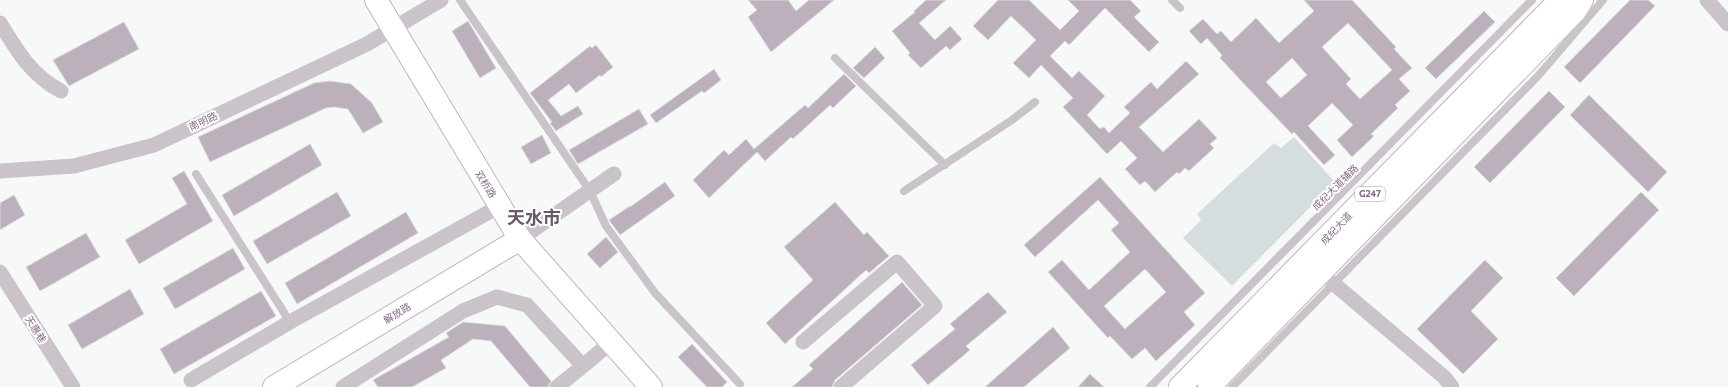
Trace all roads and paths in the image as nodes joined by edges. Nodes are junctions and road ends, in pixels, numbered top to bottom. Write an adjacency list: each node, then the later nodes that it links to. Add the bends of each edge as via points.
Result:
1 (376, 0): 13 (main road, 双桥路)
2 (441, 0): 13 (street, 南明路)
3 (460, 0): 21 (lane)
4 (1172, 0): 10 (lane)
5 (1532, 0): 39 (lane, 成纪大道辅路)
6 (1560, 0): 40 (main road, 成纪大道 / G247)
7 (1582, 0): 41 (main road, 成纪大道 / G247, via 1575,11)
8 (1602, 0): 26 (lane, via 1538,76)
9 (1707, 0): 12 (street)
10 (1180, 8)
11 (0, 23): 15 (street, via 20,57 48,84)
12 (1728, 24)
13 (394, 28): 18 (street, 南明路, via 367,44 154,145 74,166); 23 (main road, 双桥路)
14 (835, 58): 17 (lane)
15 (61, 91)
16 (1035, 102): 17 (lane)
17 (945, 165): 22 (lane)
18 (0, 171)
19 (196, 174): 27 (lane)
20 (614, 174): 21 (street)
21 (590, 191): 24 (street); 32 (lane, via 606,226 655,293)
22 (904, 191)
23 (500, 206): 24 (main road, 双桥路); 27 (street)
24 (520, 239): 28 (main road, 双桥路); 34 (main road, 解放路)
25 (2, 281): 33 (street, 天惠巷)
26 (1333, 283): 42 (lane); 43 (street, via 1444,377)
27 (290, 322): 31 (street)
28 (611, 342): 30 (street); 37 (main road, 双桥路)
29 (803, 342): 38 (street, via 897,262 935,306)
30 (584, 366): 35 (street, via 527,305 497,297 463,311); 36 (street)
31 (191, 380)
32 (740, 384)
33 (73, 387)
34 (274, 387)
35 (343, 387)
36 (557, 387)
37 (651, 387)
38 (841, 387)
39 (1150, 387)
40 (1180, 387)
41 (1209, 387)
42 (1232, 387)
43 (1452, 387)

